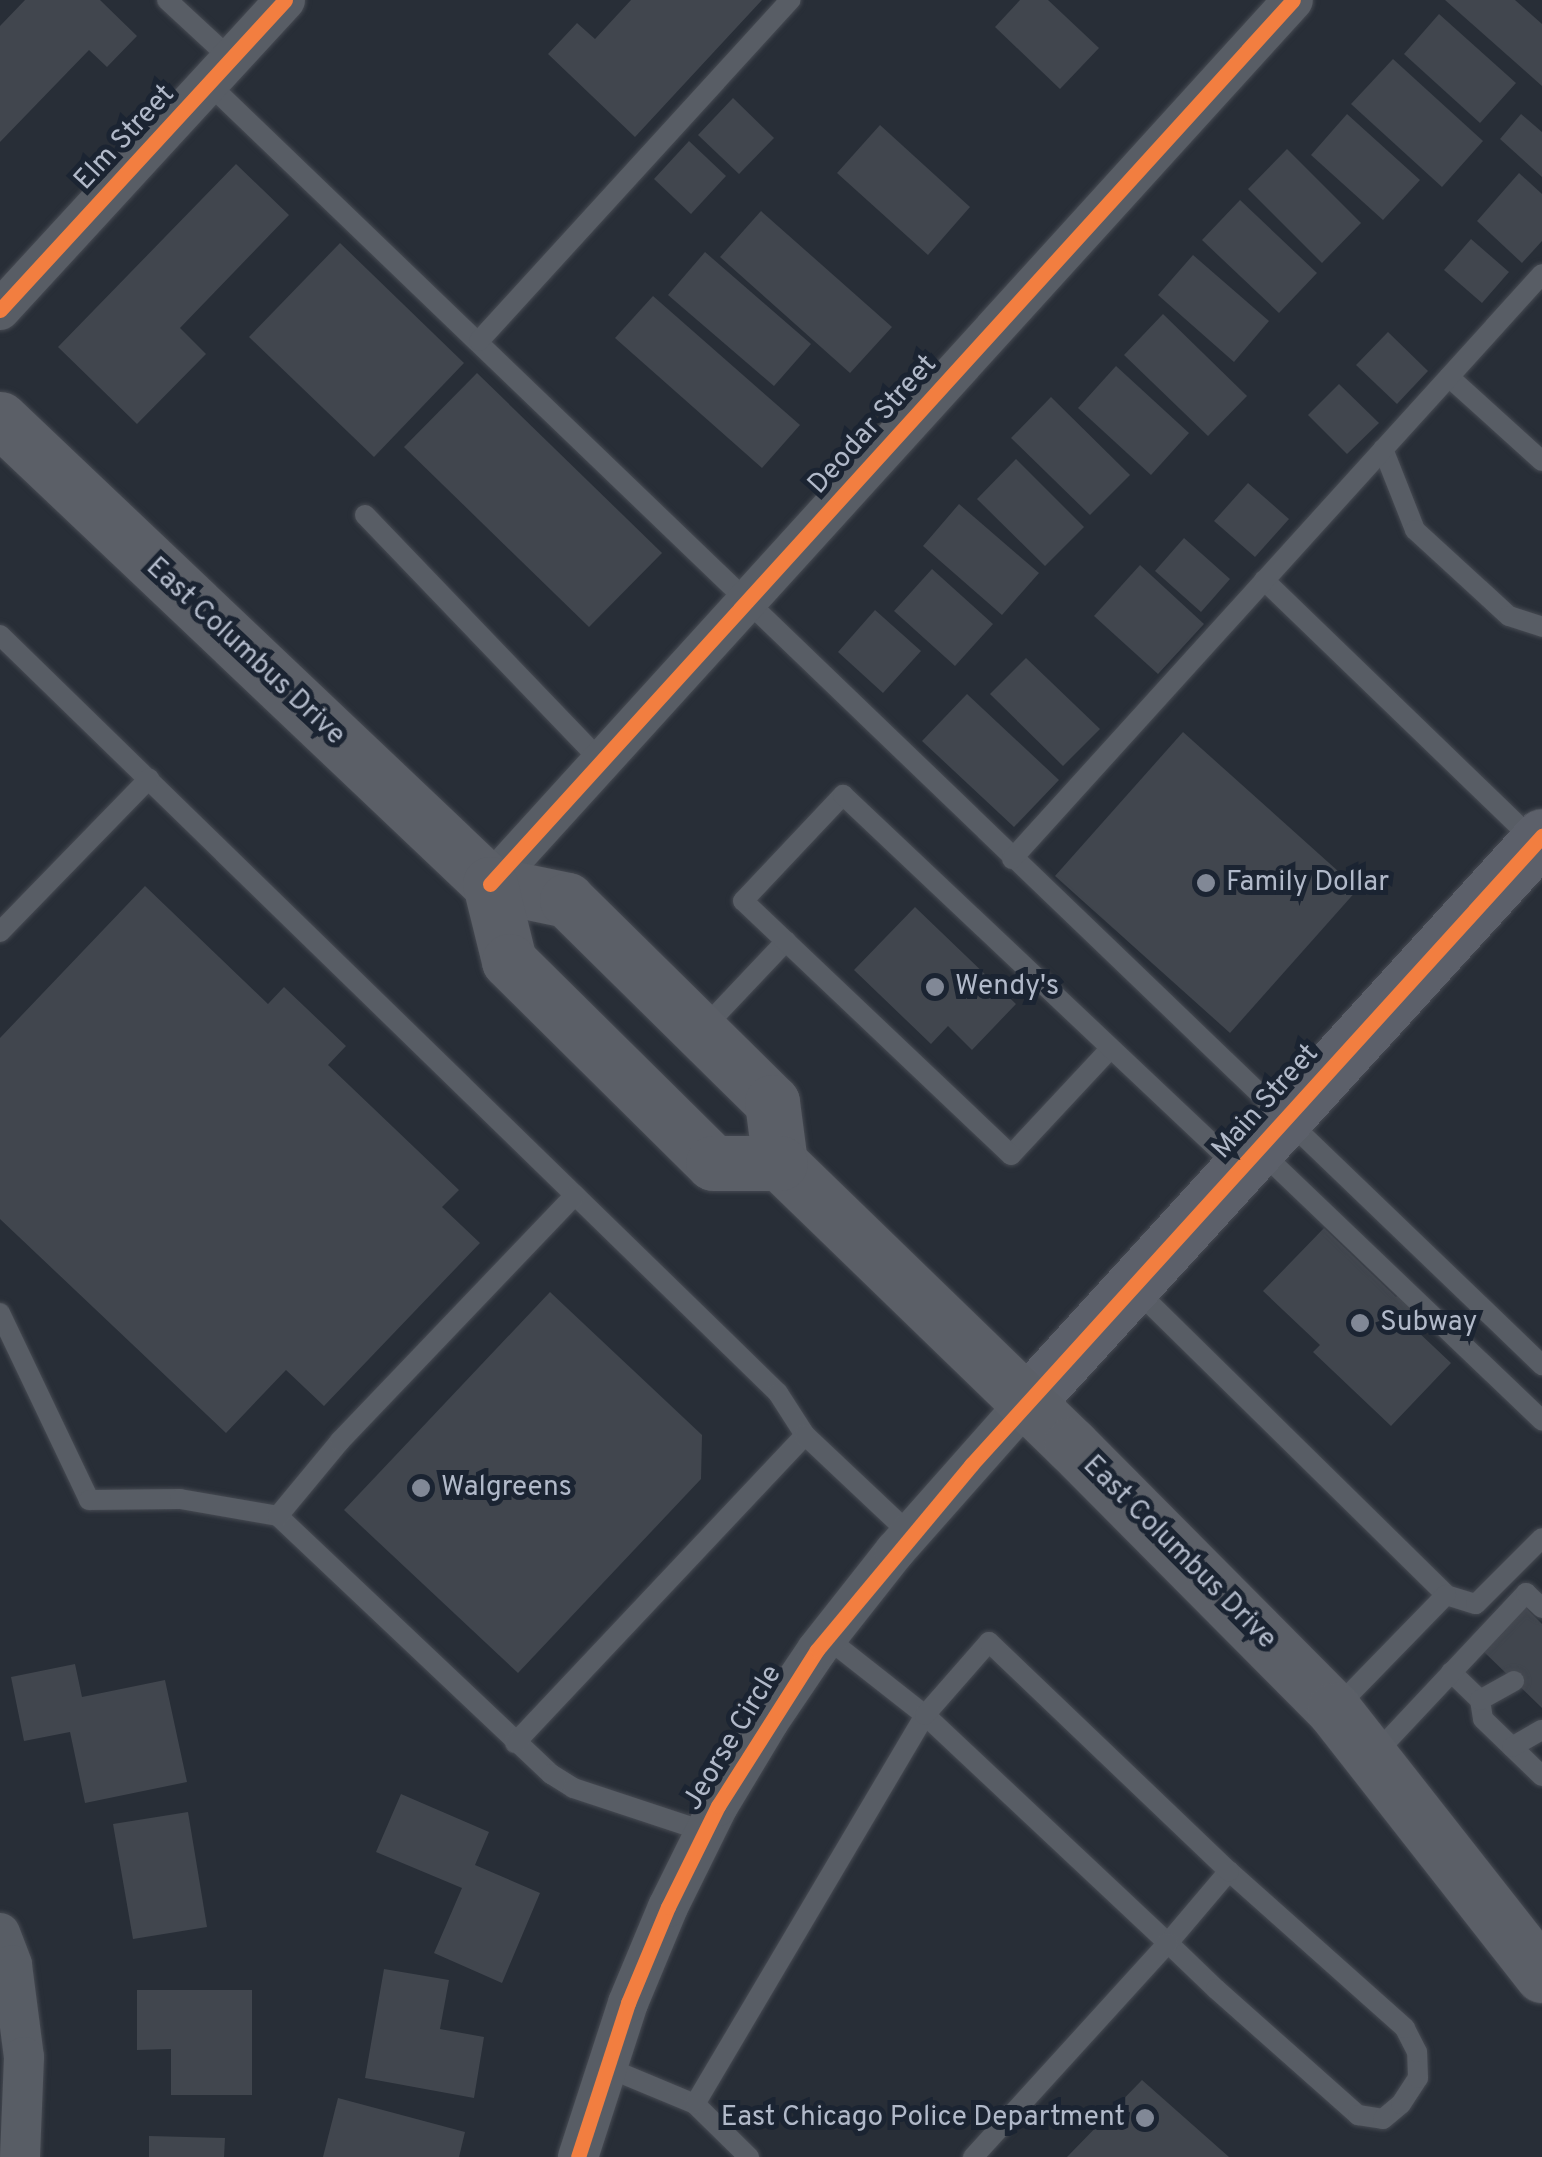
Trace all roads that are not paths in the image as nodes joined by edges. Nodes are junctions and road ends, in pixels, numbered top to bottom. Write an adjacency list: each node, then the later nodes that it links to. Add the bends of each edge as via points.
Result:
1 (168, 0): 5 (lane)
2 (285, 0): 5 (street, Elm Street)
3 (790, 0): 8 (lane)
4 (1293, 0): 15 (street, Deodar Street)
5 (220, 72): 7 (street, Elm Street); 8 (lane)
6 (1542, 274): 9 (lane)
7 (0, 310)
8 (479, 342): 15 (lane)
9 (1449, 376): 11 (lane); 12 (lane)
10 (0, 419): 22 (main road, East Columbus Drive)
11 (1383, 449): 14 (lane); 16 (lane, via 1415,530 1509,616)
12 (1542, 460)
13 (365, 515): 18 (lane)
14 (1264, 580): 20 (lane); 21 (lane)
15 (746, 602): 18 (street, Deodar Street); 21 (lane)
16 (1542, 627)
17 (0, 634): 19 (lane)
18 (601, 761): 22 (street, Deodar Street)
19 (149, 780): 23 (lane); 29 (lane)
20 (1539, 839): 27 (street, Main Street)
21 (1012, 858): 27 (lane)
22 (490, 884): 25 (main road, via 567,900); 28 (main road, via 509,960 714,1164)
23 (0, 932)
24 (786, 941): 25 (lane); 26 (lane, via 1011,1154); 26 (lane, via 742,901 843,795)
25 (700, 1032): 28 (main road, via 772,1102)
26 (1110, 1049): 27 (lane)
27 (1260, 1146): 30 (street, Main Street); 32 (lane); 34 (lane)
28 (780, 1163): 33 (main road, East Columbus Drive)
29 (575, 1195): 35 (lane, via 778,1393); 36 (lane, via 340,1440)
30 (1132, 1286): 33 (street, Main Street); 39 (lane)
31 (0, 1313): 36 (lane, via 89,1500 180,1499)
32 (1542, 1365)
33 (1028, 1402): 37 (street, Jeorse Circle); 45 (main road, East Columbus Drive)
34 (1542, 1420)
35 (805, 1435): 37 (lane); 48 (lane)
36 (278, 1516): 48 (lane)
37 (910, 1534): 41 (street, Jeorse Circle)
38 (1542, 1538): 39 (lane, via 1476,1604)
39 (1446, 1595): 45 (lane)
40 (1542, 1608): 42 (lane, via 1526,1593)
41 (827, 1638): 46 (lane); 52 (street, Jeorse Circle, via 769,1721)
42 (1451, 1672): 44 (lane); 50 (lane)
43 (1514, 1680): 44 (lane)
44 (1480, 1700): 49 (lane, via 1483,1719)
45 (1334, 1710): 50 (main road, East Columbus Drive)
46 (926, 1716): 53 (lane, via 988,1642); 55 (lane); 58 (lane)
47 (1542, 1730): 49 (lane)
48 (515, 1743): 52 (lane, via 573,1788)
49 (1512, 1747): 51 (lane)
50 (1372, 1757): 56 (main road, East Columbus Drive)
51 (1542, 1776)
52 (706, 1832): 57 (street, Jeorse Circle, via 668,1907)
53 (1229, 1871): 55 (lane); 55 (lane, via 1404,2028 1416,2052 1418,2078 1402,2104 1383,2119 1358,2115)
54 (0, 1934): 59 (street, via 12,1965 24,2057)
55 (1168, 1943): 62 (lane)
56 (1537, 1957)
57 (606, 2067): 58 (lane); 60 (street, Jeorse Circle)
58 (694, 2104): 61 (lane)
59 (20, 2157)
60 (578, 2157)
61 (749, 2157)
62 (973, 2157)

